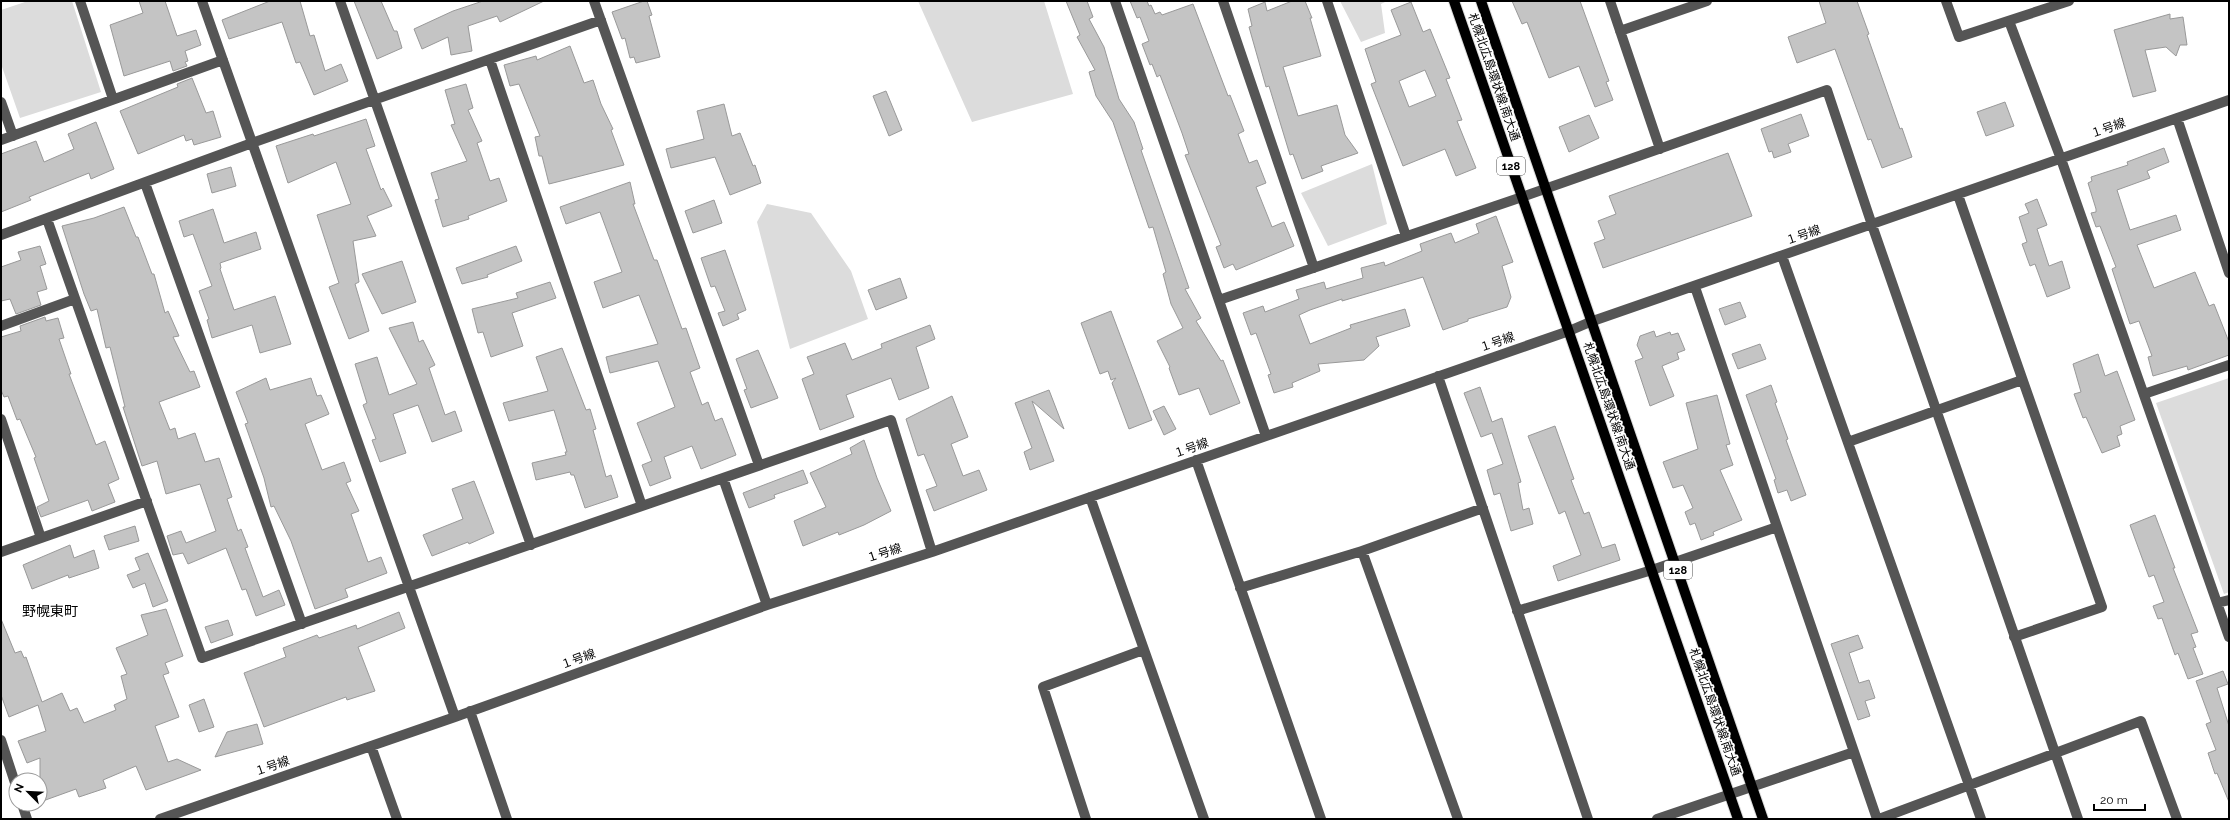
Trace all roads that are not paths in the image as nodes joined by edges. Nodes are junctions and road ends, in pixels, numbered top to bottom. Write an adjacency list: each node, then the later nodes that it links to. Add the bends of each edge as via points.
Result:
1 (80, 1): 20 (street)
2 (202, 1): 18 (street)
3 (340, 1): 21 (street)
4 (594, 1): 15 (street)
5 (1115, 1): 44 (street)
6 (1223, 1): 40 (street)
7 (1327, 1): 37 (street)
8 (1454, 1): 33 (main road, 札幌北広島環状線;南大通 / 128)
9 (1481, 1): 31 (main road, 札幌北広島環状線;南大通 / 128)
10 (1610, 1): 17 (street)
11 (1707, 1): 17 (street)
12 (1946, 1): 16 (street, via 1959,37)
13 (2070, 1): 14 (street)
14 (2049, 4): 16 (street)
15 (601, 20): 19 (street); 57 (street)
16 (2009, 21): 29 (street)
17 (1620, 31): 28 (street)
18 (223, 60): 20 (street); 27 (street)
19 (490, 60): 21 (street); 61 (street)
20 (113, 99): 25 (street)
21 (375, 100): 27 (street); 65 (street)
22 (2229, 100): 24 (street, １号線)
23 (1, 102): 25 (street)
24 (2177, 118): 29 (street, １号線); 38 (street)
25 (13, 136): 26 (street)
26 (1, 140)
27 (252, 143): 30 (street); 71 (street)
28 (1660, 149): 31 (street); 35 (street, via 1827,90)
29 (2061, 159): 32 (street, １号線); 51 (street)
30 (145, 183): 34 (street); 77 (street)
31 (1545, 189): 33 (street); 45 (main road, 札幌北広島環状線;南大通 / 128)
32 (1958, 195): 35 (street, １号線); 50 (street)
33 (1522, 197): 37 (street); 47 (main road, 札幌北広島環状線;南大通 / 128)
34 (47, 219): 36 (street); 43 (street)
35 (1872, 225): 39 (street, １号線); 52 (street)
36 (1, 235)
37 (1406, 236): 40 (street)
38 (2224, 243): 41 (street)
39 (1782, 256): 42 (street, １号線); 55 (street)
40 (1314, 268): 44 (street)
41 (2229, 273)
42 (1695, 287): 45 (street, １号線); 63 (street)
43 (75, 299): 46 (street); 60 (street)
44 (1219, 300): 54 (street)
45 (1590, 322): 47 (street, １号線); 69 (main road, 札幌北広島環状線;南大通 / 128)
46 (1, 326)
47 (1569, 332): 49 (street, １号線); 70 (main road, 札幌北広島環状線;南大通 / 128)
48 (2229, 365): 51 (street)
49 (1438, 376): 54 (street, １号線); 62 (street)
50 (2022, 380): 52 (street); 78 (street, via 2102,606)
51 (2144, 394): 74 (street)
52 (1938, 411): 55 (street); 78 (street)
53 (1, 419): 64 (street)
54 (1266, 436): 56 (street, １号線)
55 (1848, 442): 88 (street)
56 (1196, 460): 59 (street, １号線); 72 (street)
57 (759, 465): 58 (street); 68 (street, via 891,420)
58 (723, 478): 61 (street); 75 (street)
59 (1090, 497): 68 (street, １号線); 80 (street)
60 (147, 501): 64 (street); 77 (street, via 202,658)
61 (642, 506): 65 (street)
62 (1483, 508): 66 (street); 76 (street)
63 (1777, 527): 69 (street); 85 (street)
64 (41, 538): 67 (street)
65 (531, 544): 71 (street)
66 (1362, 551): 72 (street); 97 (street)
67 (1, 552)
68 (932, 552): 75 (street, １号線)
69 (1675, 562): 70 (street); 89 (main road, 札幌北広島環状線;南大通 / 128)
70 (1652, 570): 76 (street); 90 (main road, 札幌北広島環状線;南大通 / 128)
71 (409, 587): 77 (street); 82 (street)
72 (1240, 588): 96 (street)
73 (2229, 600): 74 (street)
74 (2218, 604): 79 (street)
75 (767, 605): 81 (street, １号線)
76 (1517, 611): 98 (street)
77 (302, 624)
78 (2014, 637): 86 (street)
79 (2229, 637)
80 (1143, 650): 94 (street, via 1043,687); 95 (street)
81 (470, 711): 82 (street, １号線); 93 (street)
82 (456, 717): 84 (street, １号線)
83 (1, 740): 87 (street)
84 (371, 746): 91 (street, １号線); 92 (street)
85 (1854, 752): 89 (street); 102 (street)
86 (2055, 752): 88 (street); 104 (street); 105 (street, via 2141,721)
87 (11, 772)
88 (1968, 786): 102 (street); 103 (street)
89 (1752, 787): 90 (street); 101 (main road, 札幌北広島環状線;南大通 / 128)
90 (1730, 793): 99 (street); 100 (main road, 札幌北広島環状線;南大通 / 128)
91 (160, 819)
92 (397, 819)
93 (507, 819)
94 (1086, 819)
95 (1204, 819)
96 (1321, 819)
97 (1458, 819)
98 (1588, 819)
99 (1658, 819)
100 (1738, 819)
101 (1763, 819)
102 (1878, 819)
103 (1981, 819)
104 (2078, 819)
105 (2177, 819)

